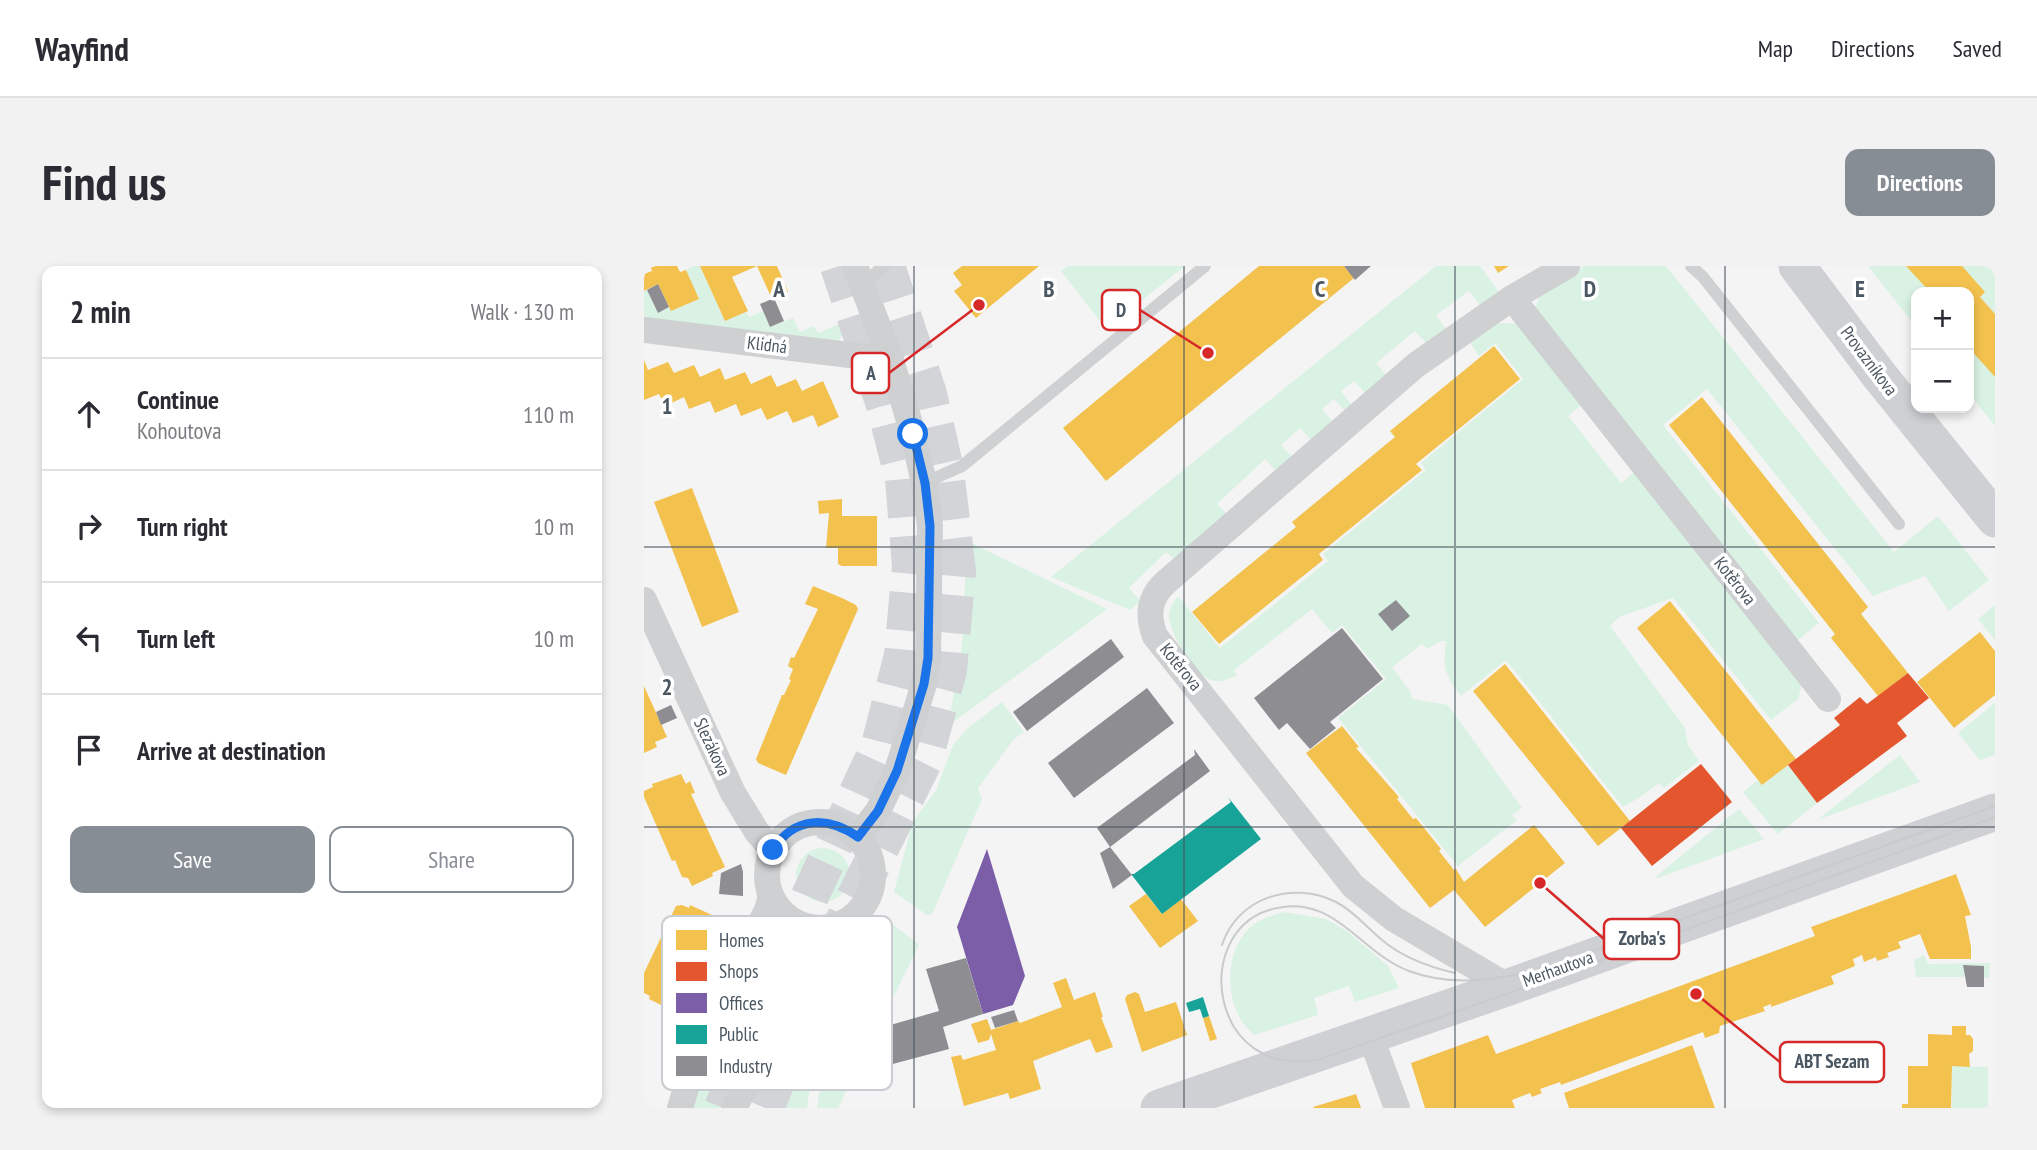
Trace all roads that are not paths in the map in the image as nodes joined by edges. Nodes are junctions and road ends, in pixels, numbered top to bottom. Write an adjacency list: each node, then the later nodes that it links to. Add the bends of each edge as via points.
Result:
1 (884, 266): 6 (lane)
2 (1206, 266): 10 (lane, via 962,466)
3 (1567, 266): 7 (street, Kotěrova)
4 (1691, 266): 12 (lane)
5 (1797, 266): 11 (street, Provazníkova)
6 (859, 274): 9 (street)
7 (1512, 298): 14 (street, Kotěrova); 22 (street, Kotěrova, via 1416,365 1166,583 1154,598 1150,616 1155,636 1353,886 1394,919)
8 (644, 330): 9 (street, Klidná)
9 (891, 360): 10 (street)
10 (925, 483): 16 (street, via 930,526 924,684 892,781 878,811)
11 (1995, 519)
12 (1899, 524)
13 (644, 600): 17 (street, Slezákova, via 733,793)
14 (1828, 699)
15 (1995, 812): 22 (street, Merhautova)
16 (858, 837): 17 (street, via 834,823 817,822 800,825); 21 (street, via 872,862 873,882 870,895)
17 (773, 850): 18 (street, via 767,878)
18 (771, 896): 19 (street); 20 (street)
19 (764, 916)
20 (787, 916)
21 (854, 916)
22 (1509, 987): 23 (street, Merhautova)
23 (1370, 1035): 28 (street, Merhautova); 29 (street)
24 (685, 1090): 26 (street)
25 (743, 1090): 27 (street)
26 (680, 1108)
27 (734, 1108)
28 (1159, 1108)
29 (1397, 1108)

